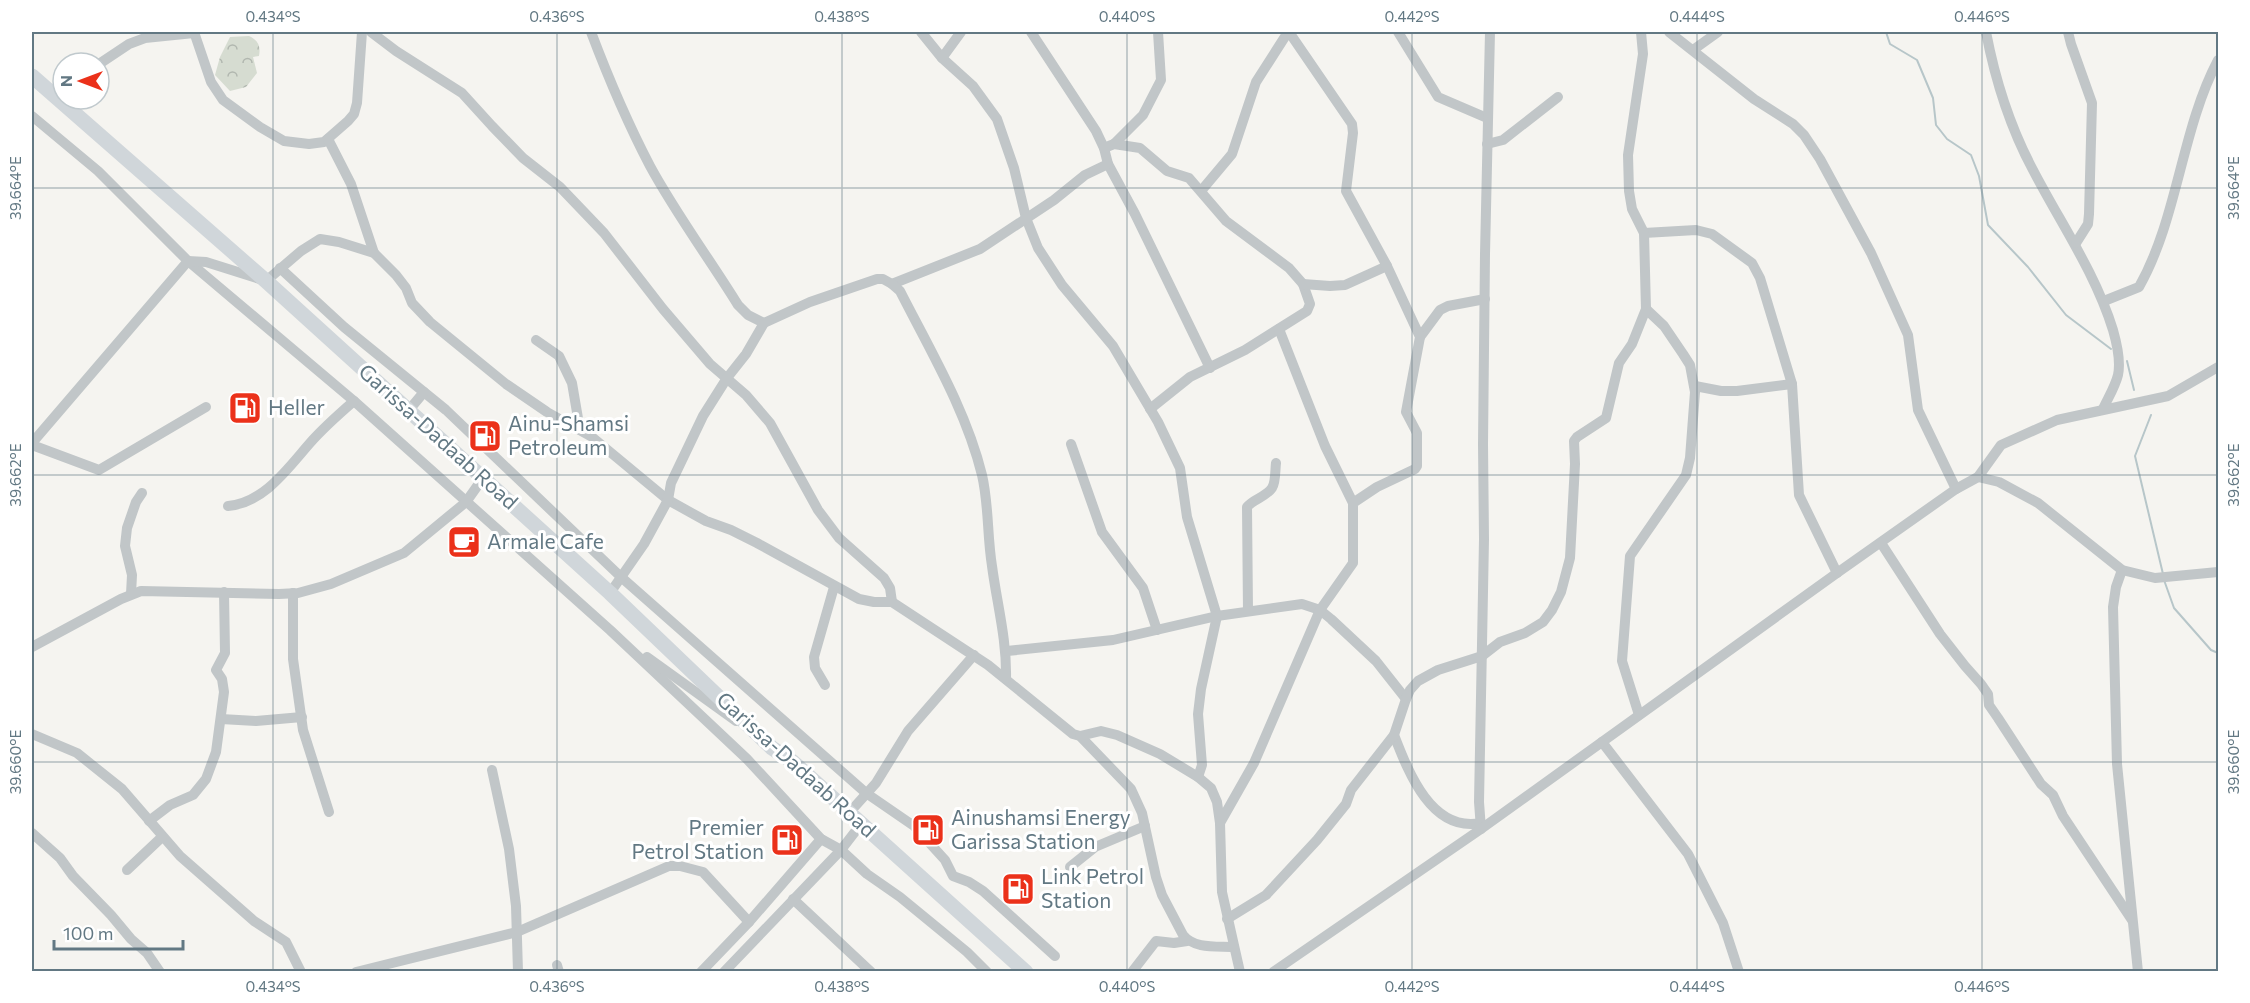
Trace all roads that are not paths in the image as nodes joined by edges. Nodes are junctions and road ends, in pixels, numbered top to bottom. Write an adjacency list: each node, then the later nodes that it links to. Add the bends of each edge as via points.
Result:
1 (194, 32): 18 (street, via 137,40); 27 (street, via 211,82 235,110 284,141 320,143)
2 (362, 32): 27 (street, via 356,108 348,121)
3 (371, 32): 51 (street, via 462,93 523,158 560,187 604,233 710,364)
4 (591, 32): 45 (street, via 649,164 668,196 738,305)
5 (921, 32): 19 (street)
6 (961, 32): 19 (street)
7 (1031, 32): 29 (street, via 1079,108)
8 (1158, 32): 29 (street, via 1161,80 1143,115)
9 (1289, 32): 31 (street, via 1256,82 1232,154); 37 (street, via 1352,124 1346,189)
10 (1398, 32): 26 (street, via 1438,97)
11 (1490, 32): 26 (street)
12 (1641, 32): 33 (street, via 1643,54 1628,155 1629,200)
13 (1669, 32): 17 (street)
14 (1718, 32): 17 (street)
15 (1986, 32): 34 (street, via 1993,68 2032,169)
16 (2068, 32): 34 (street, via 2092,103 2088,224)
17 (1693, 50): 66 (street, via 1754,99 1793,124 1820,159 1871,253 1908,335 1918,410)
18 (111, 56)
19 (942, 58): 32 (street, via 973,86 997,119)
20 (2218, 60): 43 (street, via 2205,89 2157,252 2139,287)
21 (32, 76): 22 (highway, Garissa-Dadaab Road)
22 (51, 91)
23 (1558, 97): 28 (street, via 1503,140)
24 (74, 111): 39 (highway, Garissa-Dadaab Road)
25 (32, 116): 36 (street, via 98,171)
26 (1487, 118): 28 (street)
27 (327, 139): 35 (street, via 351,184)
28 (1487, 144): 42 (street)
29 (1109, 146): 30 (street); 31 (street, via 1143,149 1167,171 1188,177)
30 (1108, 164): 32 (street, via 1085,175); 50 (street)
31 (1201, 191): 41 (street, via 1226,221 1272,253)
32 (1026, 218): 40 (street, via 980,249); 57 (street, via 1054,274 1103,332)
33 (1644, 233): 44 (street); 52 (street, via 1696,230 1712,234 1752,263)
34 (2076, 243): 43 (street)
35 (374, 253): 38 (street, via 320,239); 60 (street, via 396,275 412,303 430,322 506,384)
36 (188, 261): 39 (street, via 206,262); 55 (street); 61 (street)
37 (1387, 266): 41 (street, via 1345,285); 47 (street)
38 (280, 268): 39 (street); 54 (street)
39 (266, 281): 59 (highway, Garissa-Dadaab Road)
40 (892, 284): 45 (street, via 883,279 868,281); 89 (street, via 900,291 973,443 987,499 991,563)
41 (1303, 284): 46 (street, via 1310,304 1307,311)
42 (1485, 299): 47 (street, via 1440,310); 91 (street)
43 (2104, 300): 58 (street, via 2118,348 2118,374)
44 (1646, 309): 53 (street, via 1669,331 1690,365); 91 (street, via 1632,344 1619,363 1606,418 1574,441 1570,558 1561,592 1543,622 1500,642)
45 (764, 323): 51 (street)
46 (1279, 329): 50 (street); 70 (street, via 1325,446)
47 (1420, 337): 70 (street, via 1406,412 1417,433 1418,466)
48 (536, 340): 60 (street, via 559,356 572,383)
49 (2218, 367): 58 (street, via 2168,396)
50 (1210, 369): 57 (street, via 1190,377)
51 (727, 378): 68 (street, via 703,416 671,483); 82 (street, via 771,423 818,510 838,538 884,578)
52 (1792, 384): 53 (street, via 1737,391); 75 (street, via 1799,495)
53 (1695, 386): 95 (street, via 1686,475 1630,556 1622,662)
54 (424, 392): 59 (street); 76 (street)
55 (354, 401): 69 (street); 71 (street, via 261,494 249,502)
56 (206, 407): 61 (street, via 99,470)
57 (1150, 409): 85 (street, via 1180,468 1186,517)
58 (2103, 409): 64 (street, via 2057,420 2001,445)
59 (409, 410): 65 (highway, Garissa-Dadaab Road)
60 (580, 430): 68 (street)
61 (32, 444)
62 (1071, 444): 87 (street, via 1102,532 1143,588)
63 (1276, 463): 84 (street, via 1270,491 1247,507)
64 (1978, 477): 66 (street); 73 (street, via 1999,482 2038,503)
65 (483, 478): 69 (street); 80 (highway, Garissa-Dadaab Road)
66 (1956, 489): 72 (street)
67 (142, 493): 81 (street, via 135,502 125,546 132,575)
68 (668, 500): 76 (street); 77 (street, via 696,517 757,543)
69 (466, 502): 79 (street, via 404,553 331,584); 86 (street)
70 (1353, 502): 83 (street, via 1353,563)
71 (228, 506)
72 (1881, 543): 75 (street); 121 (street, via 1940,634 1988,694 1989,705 2041,784 2053,795)
73 (2122, 570): 74 (street, via 2155,578); 121 (street, via 2113,607 2117,764)
74 (2218, 572)
75 (1837, 573): 95 (street)
76 (621, 577): 80 (street); 105 (street)
77 (834, 587): 82 (street, via 859,599); 93 (street, via 814,657 815,668)
78 (224, 592): 79 (street); 81 (street); 97 (street, via 225,652 216,670 224,692)
79 (293, 593): 96 (street, via 293,659)
80 (610, 593): 102 (highway, Garissa-Dadaab Road)
81 (131, 594): 88 (street)
82 (892, 602): 90 (street)
83 (1320, 610): 84 (street, via 1296,604); 94 (street, via 1376,661); 109 (street, via 1254,763)
84 (1248, 611): 85 (street)
85 (1217, 616): 87 (street); 104 (street, via 1200,697 1202,765)
86 (610, 630): 102 (street); 115 (street, via 747,759)
87 (1157, 630): 89 (street, via 1113,640)
88 (32, 647)
89 (1007, 651): 92 (street)
90 (974, 655): 92 (street); 105 (street, via 908,731)
91 (1482, 656): 94 (street, via 1418,681); 112 (street)
92 (1006, 679): 100 (street)
93 (825, 685)
94 (1406, 699): 99 (street)
95 (1639, 716): 101 (street)
96 (302, 717): 97 (street); 106 (street)
97 (221, 719): 108 (street, via 216,752 206,779 194,795 170,805)
98 (32, 734): 108 (street, via 77,753 122,789)
99 (1394, 735): 112 (street, via 1417,786 1432,806 1462,824); 120 (street, via 1351,790 1346,804 1286,875 1266,896)
100 (1080, 736): 104 (street, via 1108,732 1160,754); 111 (street, via 1131,789)
101 (1602, 742): 112 (street); 139 (street, via 1689,854 1723,923)
102 (772, 748): 107 (highway, Garissa-Dadaab Road)
103 (492, 770): 123 (street, via 509,849)
104 (1198, 777): 109 (street, via 1211,788)
105 (866, 794): 107 (street); 126 (street, via 914,826 945,860 953,876 983,891)
106 (329, 812)
107 (849, 813): 110 (highway, Garissa-Dadaab Road)
108 (149, 821): 114 (street)
109 (1220, 823): 120 (street, via 1222,892)
110 (861, 824): 116 (street); 135 (highway, Garissa-Dadaab Road)
111 (1145, 826): 117 (street, via 1095,847); 124 (street, via 1162,895)
112 (1481, 826): 138 (street)
113 (32, 833): 127 (street, via 60,858)
114 (162, 837): 118 (street); 128 (street, via 254,921 286,942)
115 (822, 839): 116 (street); 122 (street)
116 (841, 850): 119 (street); 134 (street)
117 (1070, 867)
118 (127, 870)
119 (793, 899): 132 (street); 133 (street)
120 (1227, 919): 125 (street)
121 (2132, 920): 140 (street)
122 (748, 922): 123 (street, via 703,872 669,866); 131 (street)
123 (517, 932): 129 (street); 130 (street)
124 (1187, 941): 125 (street); 136 (street, via 1156,941)
125 (1233, 947): 137 (street)
126 (1055, 956)
127 (160, 972)
128 (301, 972)
129 (356, 972)
130 (518, 972)
131 (701, 972)
132 (724, 972)
133 (871, 972)
134 (987, 972)
135 (1026, 972)
136 (1132, 972)
137 (1240, 972)
138 (1273, 972)
139 (1739, 972)
140 (2139, 972)

